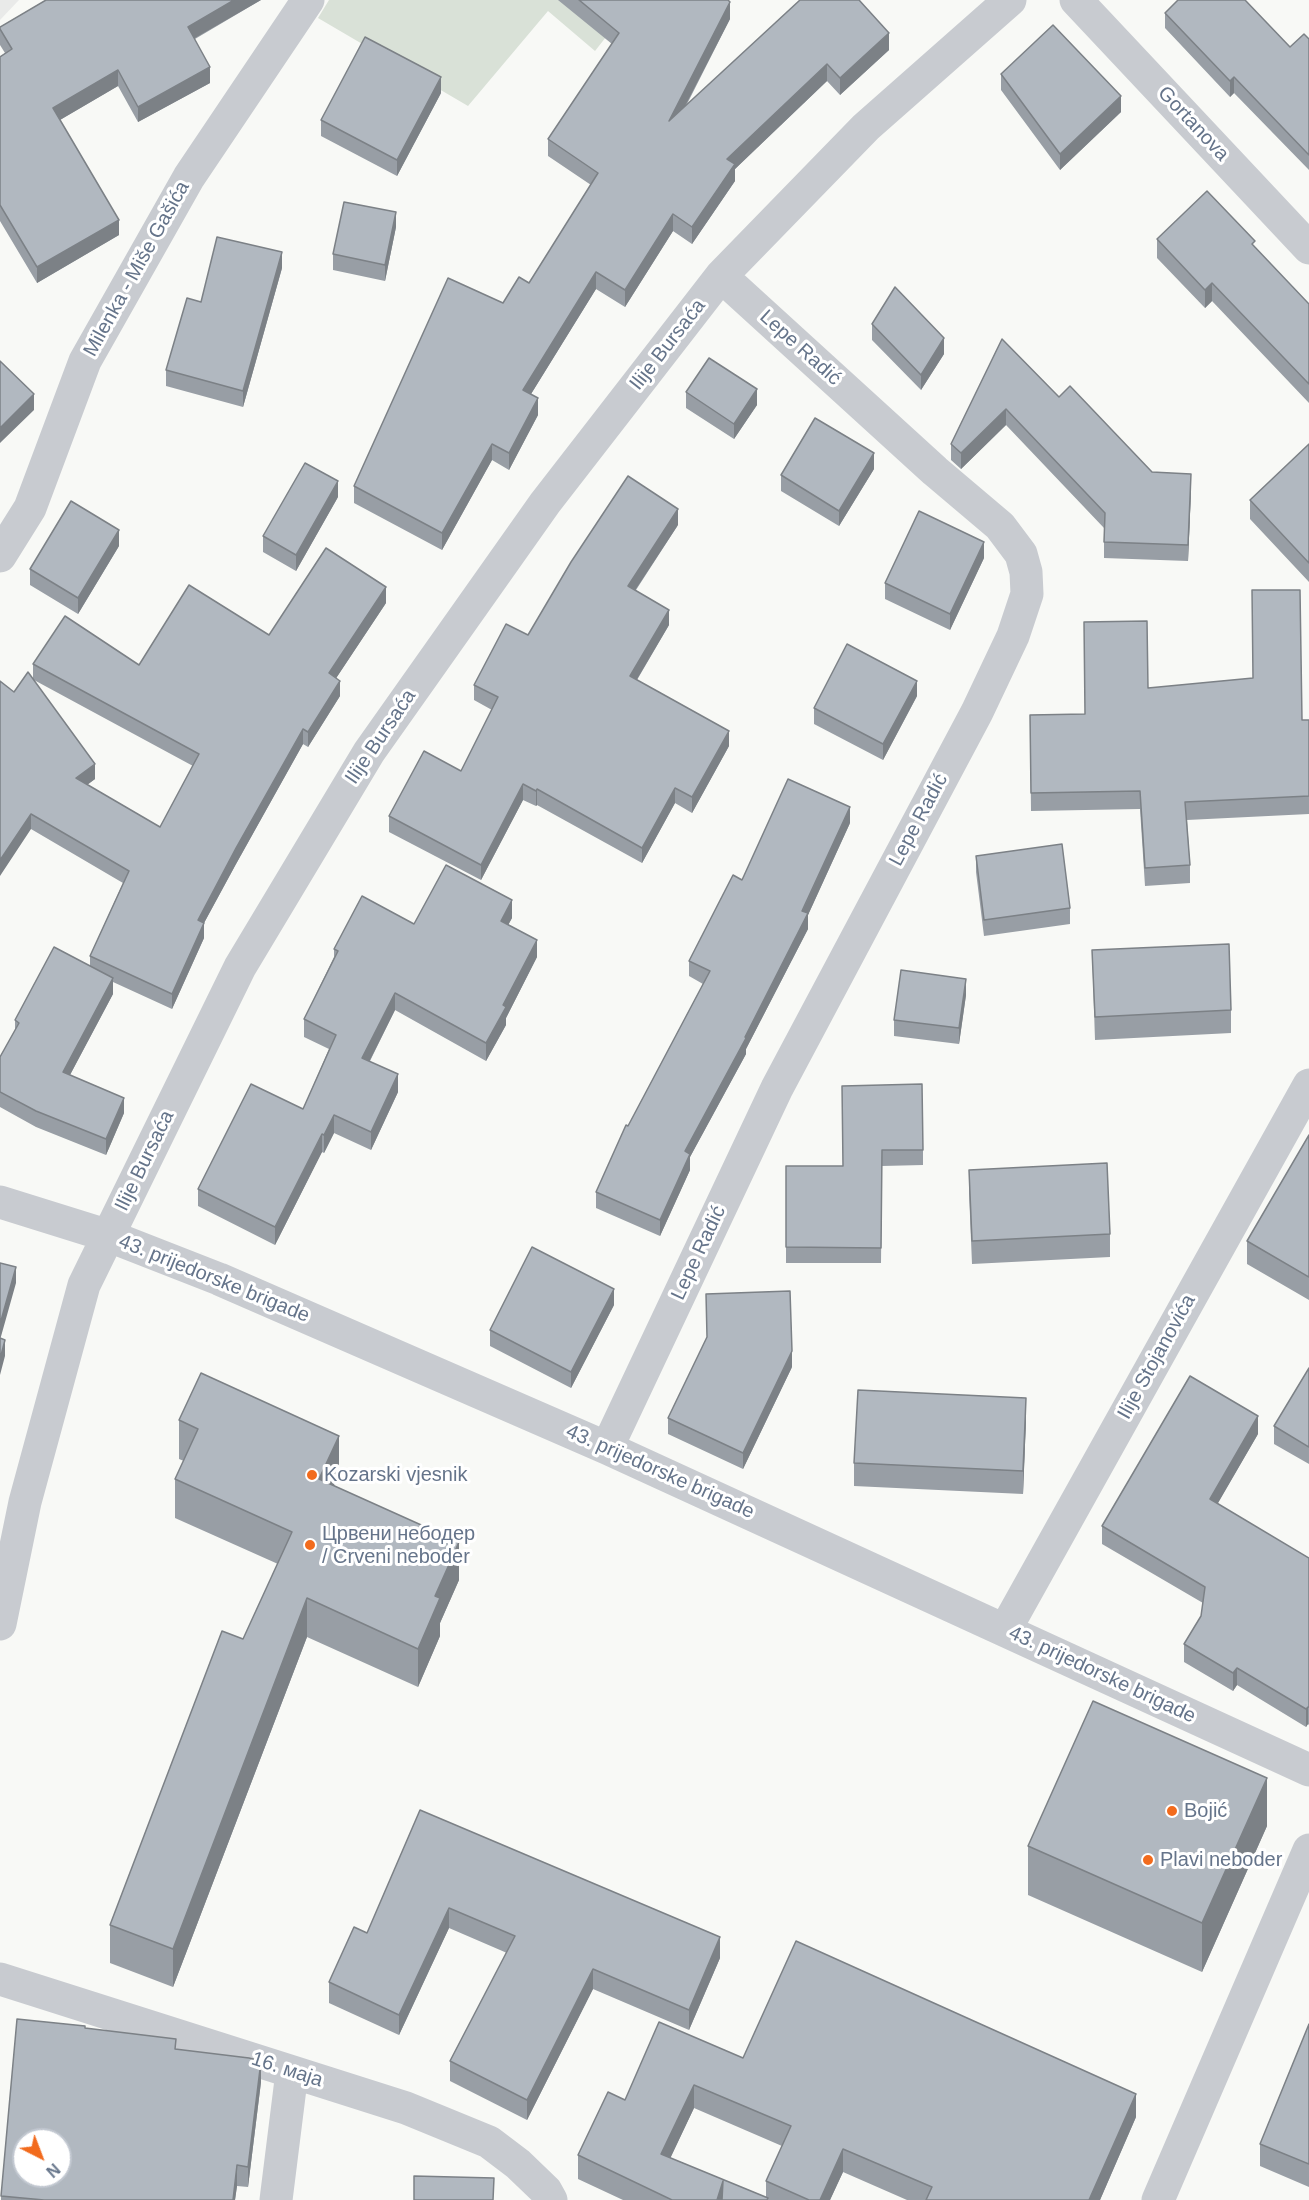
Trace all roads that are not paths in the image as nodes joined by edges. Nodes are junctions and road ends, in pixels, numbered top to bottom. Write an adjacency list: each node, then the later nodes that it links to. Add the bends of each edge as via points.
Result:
1 (308, 0): 6 (street, Milenka - Miše Gašića, via 189,177 85,361 30,508)
2 (1010, 0): 5 (street, Ilije Bursaća, via 866,126)
3 (1076, 0): 4 (street, Gortanova)
4 (1309, 249)
5 (721, 276): 9 (street, Ilije Bursaća, via 545,503 369,752 240,968); 10 (street, Lepe Radić, via 1000,526 1022,554 1027,594 1013,636 977,712 777,1088)
6 (0, 556)
7 (1309, 1085): 12 (street, Ilije Stojanovića)
8 (2, 1202): 9 (street, 43. prijedorske brigade)
9 (109, 1236): 10 (street, 43. prijedorske brigade, via 219,1279); 11 (street, Ilije Bursaća, via 84,1285 25,1502)
10 (607, 1448): 12 (street, 43. prijedorske brigade)
11 (0, 1624)
12 (1005, 1630): 13 (street, 43. prijedorske brigade)
13 (1309, 1770)
14 (1309, 1850): 19 (street)
15 (0, 1979): 16 (street, 16. маја)
16 (292, 2072): 17 (street); 18 (street, 16. маја, via 406,2108 489,2142 519,2163)
17 (276, 2200)
18 (551, 2200)
19 (1158, 2200)

